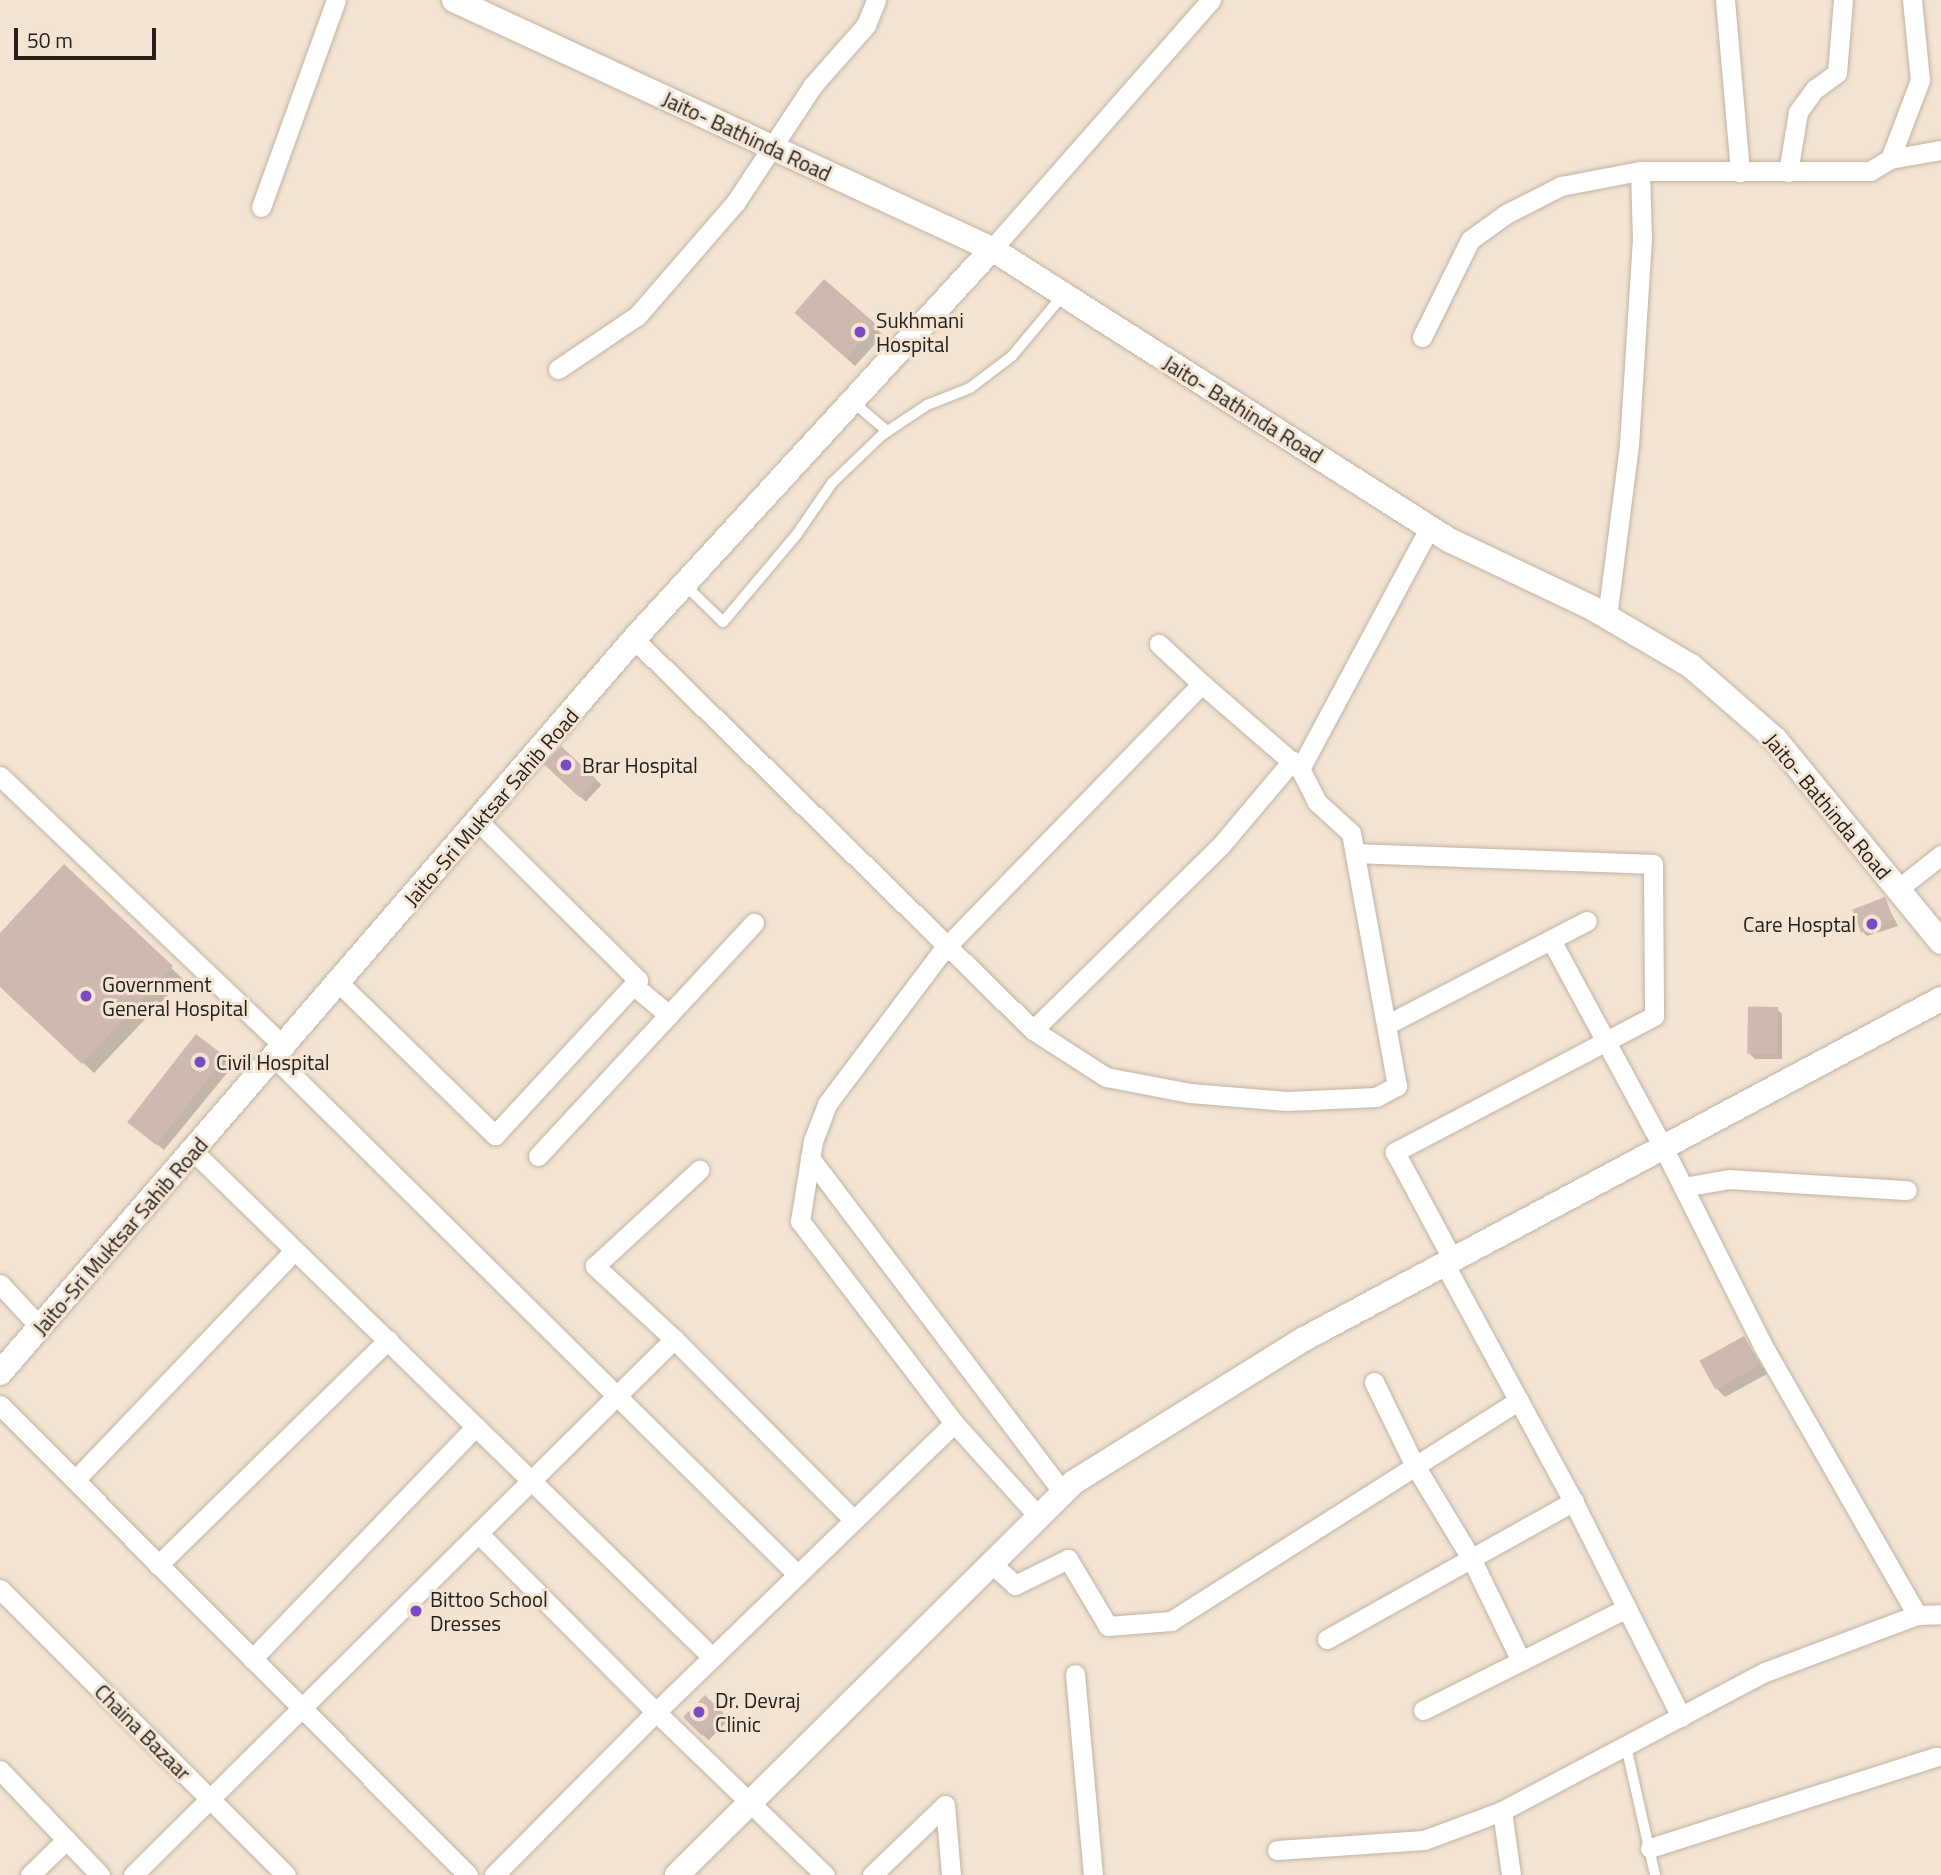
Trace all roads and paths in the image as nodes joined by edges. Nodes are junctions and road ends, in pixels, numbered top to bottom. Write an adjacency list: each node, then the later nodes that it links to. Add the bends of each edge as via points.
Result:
1 (336, 0): 14 (street)
2 (454, 0): 8 (street, Jaito- Bathinda Road)
3 (876, 0): 8 (street, via 866,25 813,85)
4 (1211, 0): 15 (street)
5 (1725, 0): 12 (street)
6 (1843, 0): 13 (street, via 1837,74 1815,89 1798,112)
7 (1912, 0): 10 (street, via 1920,80)
8 (772, 147): 15 (street, Jaito- Bathinda Road); 18 (street, via 735,203 637,316)
9 (1941, 150): 10 (street)
10 (1890, 159): 13 (street, via 1870,171)
11 (1640, 171): 12 (street); 17 (street, via 1561,186 1506,214 1470,240); 23 (street, via 1642,241 1629,444)
12 (1740, 172): 13 (street)
13 (1788, 172)
14 (261, 207)
15 (992, 249): 16 (street, Jaito- Bathinda Road); 19 (street, Jaito-Sri Muktsar Sahib Road)
16 (1063, 295): 20 (lane, via 1012,356 970,388 927,405); 21 (street, Jaito- Bathinda Road)
17 (1422, 337)
18 (558, 369)
19 (852, 401): 20 (lane); 22 (street, Jaito-Sri Muktsar Sahib Road)
20 (887, 431): 22 (lane, via 832,483 797,534 723,622)
21 (1430, 527): 23 (street, Jaito- Bathinda Road); 27 (street)
22 (684, 585): 24 (street, Jaito-Sri Muktsar Sahib Road)
23 (1607, 617): 32 (street, Jaito- Bathinda Road, via 1690,666 1775,739)
24 (634, 639): 29 (street, Jaito-Sri Muktsar Sahib Road); 37 (street)
25 (1158, 644): 26 (street)
26 (1202, 684): 27 (street); 37 (street)
27 (1296, 765): 30 (street, via 1317,802 1351,833); 43 (street)
28 (0, 776): 45 (street)
29 (478, 821): 38 (street, Jaito-Sri Muktsar Sahib Road); 39 (street, via 638,980)
30 (1355, 853): 42 (street); 44 (street, via 1653,864 1654,1016)
31 (1941, 855): 32 (street)
32 (1898, 889): 36 (street, Jaito- Bathinda Road)
33 (1587, 921): 35 (street)
34 (754, 923): 41 (street)
35 (1551, 940): 42 (street); 44 (street)
36 (1941, 942)
37 (947, 946): 43 (street); 49 (street, via 827,1104)
38 (340, 983): 39 (street, via 495,1135); 45 (street, Jaito-Sri Muktsar Sahib Road)
39 (633, 985): 41 (street)
40 (1941, 999): 46 (street)
41 (669, 1015): 48 (street)
42 (1386, 1025): 43 (street, via 1397,1086 1376,1097 1287,1101 1190,1093 1106,1077)
43 (1033, 1030)
44 (1604, 1042): 46 (street); 54 (street, via 1395,1152)
45 (280, 1052): 47 (street, Jaito-Sri Muktsar Sahib Road); 61 (street)
46 (1664, 1149): 51 (street); 54 (street)
47 (194, 1152): 53 (street); 56 (street, Jaito-Sri Muktsar Sahib Road)
48 (538, 1156)
49 (810, 1158): 64 (street, via 800,1221); 69 (street)
50 (699, 1170): 57 (street, via 595,1266)
51 (1683, 1187): 52 (street, via 1730,1178); 81 (street, via 1763,1346)
52 (1907, 1190)
53 (295, 1250): 58 (street); 67 (street)
54 (1449, 1262): 62 (street); 69 (street, via 1304,1339)
55 (0, 1284): 56 (street)
56 (40, 1327): 59 (street, Jaito-Sri Muktsar Sahib Road)
57 (674, 1339): 61 (street); 72 (street)
58 (388, 1340): 65 (street); 76 (street)
59 (0, 1373)
60 (1374, 1382): 66 (street)
61 (619, 1394): 68 (street); 77 (street)
62 (1519, 1400): 66 (street); 70 (street)
63 (0, 1405): 67 (street)
64 (954, 1423): 71 (street); 72 (street)
65 (476, 1426): 68 (street); 84 (street)
66 (1414, 1464): 74 (street); 75 (street, via 1171,1621 1108,1626 1068,1559 1015,1585)
67 (75, 1480): 76 (street)
68 (533, 1481): 73 (street); 83 (street)
69 (1063, 1493): 71 (street)
70 (1574, 1501): 74 (street); 79 (street)
71 (1040, 1517): 75 (street)
72 (853, 1520): 77 (street)
73 (479, 1534): 87 (street); 89 (street)
74 (1471, 1558): 82 (street); 85 (street)
75 (992, 1564): 95 (street)
76 (158, 1565): 84 (street)
77 (797, 1575): 83 (street)
78 (0, 1589): 94 (street, Chaina Bazaar)
79 (1627, 1608): 85 (street); 90 (street)
80 (1941, 1614): 81 (street)
81 (1917, 1615): 90 (street, via 1765,1672)
82 (1327, 1639)
83 (712, 1657): 89 (street)
84 (252, 1659): 87 (street)
85 (1521, 1661): 88 (street)
86 (1075, 1674): 110 (street)
87 (301, 1709): 94 (street); 104 (street)
88 (1423, 1710)
89 (656, 1712): 95 (street); 105 (street)
90 (1681, 1717): 91 (street)
91 (1626, 1746): 96 (street); 98 (lane)
92 (1936, 1757): 98 (street)
93 (0, 1770): 97 (street)
94 (210, 1799): 102 (street); 103 (street, Chaina Bazaar)
95 (753, 1802): 106 (street); 107 (street)
96 (1502, 1811): 99 (street, via 1424,1840); 111 (street)
97 (66, 1840): 100 (street); 101 (street)
98 (1650, 1848): 112 (lane)
99 (1277, 1850)
100 (30, 1875)
101 (100, 1875)
102 (134, 1875)
103 (286, 1875)
104 (468, 1875)
105 (494, 1875)
106 (677, 1875)
107 (825, 1875)
108 (872, 1875): 109 (street, via 945,1805)
109 (951, 1875)
110 (1093, 1875)
111 (1511, 1875)
112 (1655, 1875)

